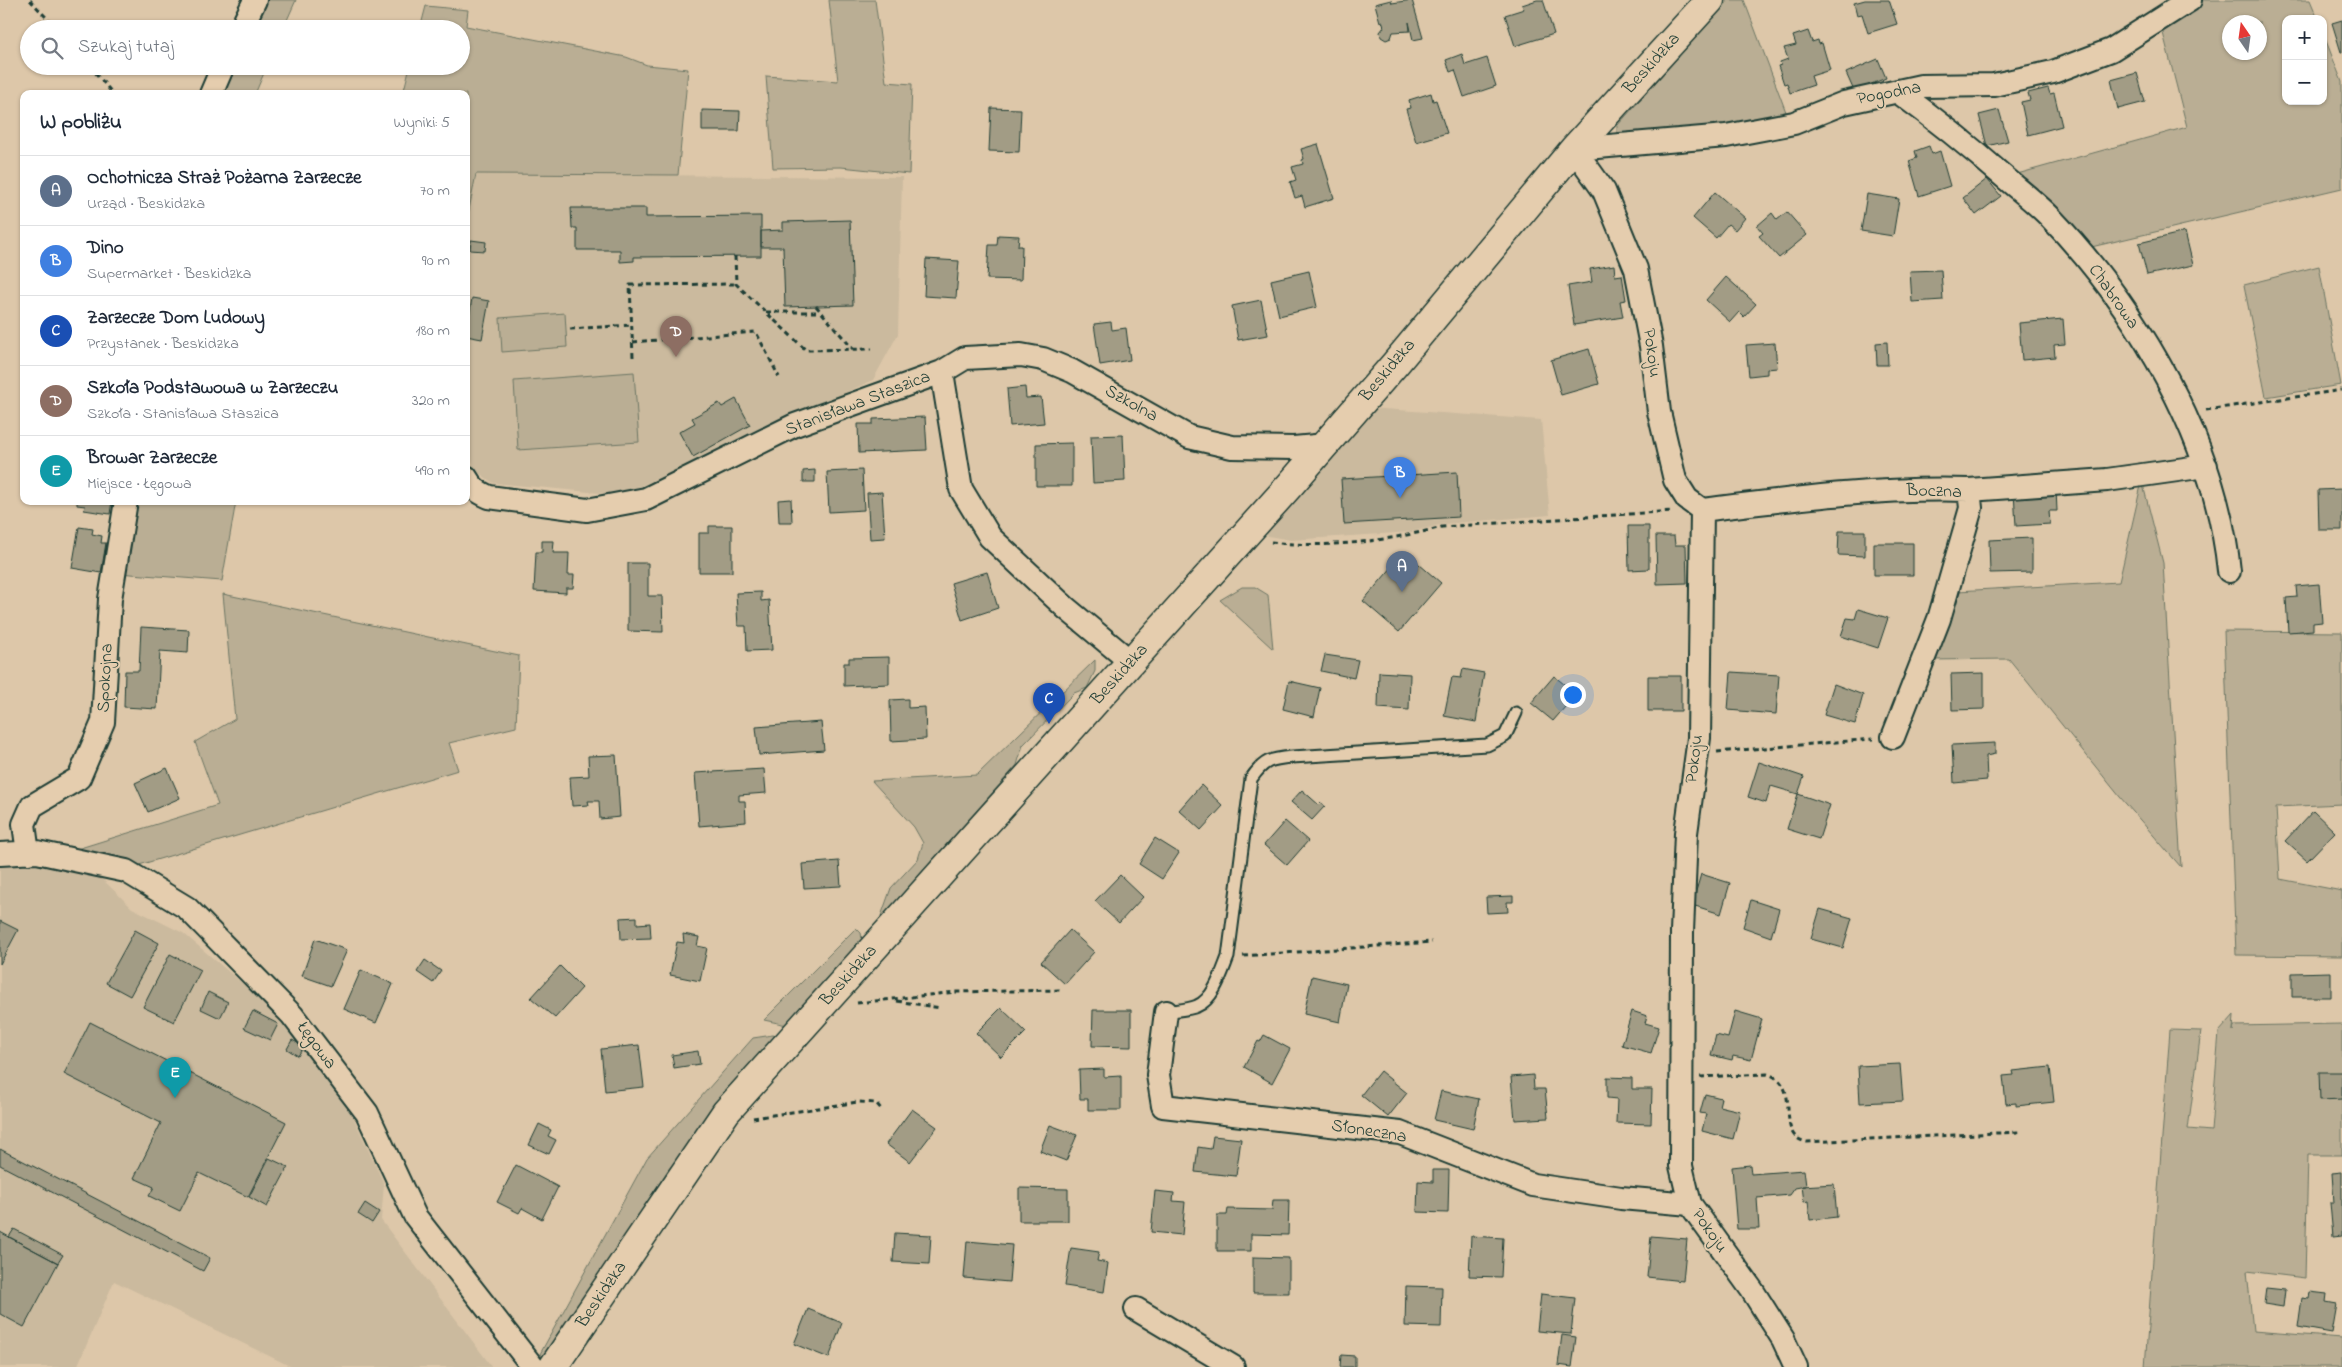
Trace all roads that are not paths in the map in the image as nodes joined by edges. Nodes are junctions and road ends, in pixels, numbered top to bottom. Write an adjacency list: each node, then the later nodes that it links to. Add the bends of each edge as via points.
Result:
1 (255, 0): 4 (street)
2 (1710, 0): 8 (street, Beskidzka)
3 (2190, 0): 7 (street, Pogodna, via 2111,50 2053,72 1994,85 1921,86)
4 (245, 20)
5 (219, 75): 6 (street)
6 (213, 90)
7 (1897, 91): 8 (street, Pogodna, via 1844,102 1794,123 1736,134); 11 (street, Chabrowa, via 1946,126 2041,209 2083,254 2153,355)
8 (1574, 149): 10 (street, Beskidzka); 14 (street, Pokoju, via 1604,191 1636,269 1651,346 1659,412 1675,480)
9 (942, 372): 10 (street, Szkolna, via 965,358 1021,355 1044,358 1189,437 1232,447); 12 (street, Stanisława Staszica, via 795,425 646,499 587,510 489,497 479,493); 17 (street, Stanisława Staszica, via 962,489 990,537 1066,608)
10 (1326, 445): 17 (street, Beskidzka)
11 (2206, 466): 13 (street, via 2107,480); 16 (street, Chabrowa, via 2218,508)
12 (470, 483)
13 (1969, 490): 14 (street, Boczna, via 1930,489); 19 (street, Boczna, via 1972,508 1939,619)
14 (1695, 504): 23 (street, Pokoju, via 1702,629 1697,753 1686,834 1680,1166)
15 (125, 505): 20 (street, Spokojna, via 110,599 103,722 79,778 32,806 24,824)
16 (2229, 571)
17 (1131, 662): 26 (street, Beskidzka, via 726,1112)
18 (1516, 713): 22 (lane, via 1505,736 1487,745 1292,756 1270,759 1259,768 1251,779 1228,957 1206,1000 1197,1006)
19 (1893, 737)
20 (28, 853): 21 (street, Łęgowa); 25 (street, Łęgowa, via 37,852 126,871 187,908 250,972 292,1015 367,1113 415,1216)
21 (0, 854)
22 (1166, 1012): 23 (street, Słoneczna, via 1158,1075 1163,1106 1400,1133 1532,1185)
23 (1690, 1204): 28 (street, Pokoju, via 1752,1290 1783,1339)
24 (1136, 1309): 27 (street)
25 (533, 1367)
26 (553, 1367)
27 (1233, 1367)
28 (1796, 1367)

